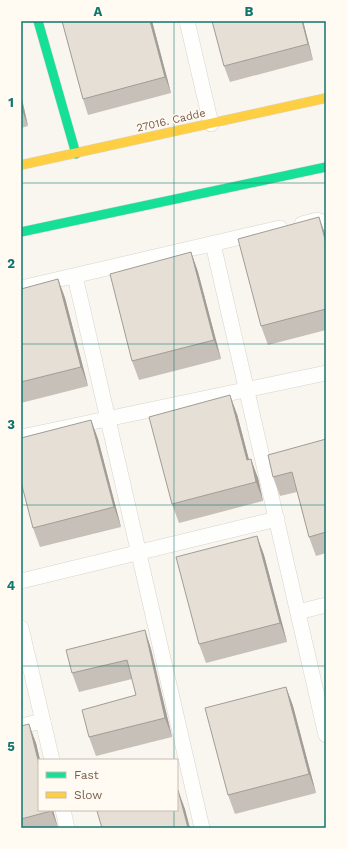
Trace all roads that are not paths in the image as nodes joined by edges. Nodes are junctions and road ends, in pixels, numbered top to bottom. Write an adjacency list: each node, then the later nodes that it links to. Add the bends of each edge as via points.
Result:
1 (38, 21): 5 (street)
2 (187, 21): 4 (lane)
3 (326, 98): 4 (street, 27016. Cadde)
4 (211, 124): 5 (street, 27016. Cadde)
5 (76, 154): 6 (street, 27016. Cadde)
6 (21, 165)
7 (326, 167): 9 (street)
8 (326, 223): 10 (lane, via 317,220)
9 (21, 232)
10 (213, 244): 11 (lane); 14 (lane)
11 (75, 276): 12 (lane); 15 (lane)
12 (21, 288)
13 (326, 373): 14 (lane)
14 (247, 390): 15 (lane); 17 (lane)
15 (107, 419): 16 (lane); 18 (lane)
16 (21, 437)
17 (277, 519): 18 (lane); 21 (lane)
18 (138, 552): 19 (lane); 27 (lane)
19 (21, 581)
20 (326, 605): 21 (lane)
21 (298, 612): 25 (lane)
22 (21, 628): 23 (lane)
23 (43, 721): 24 (lane); 26 (lane)
24 (21, 726)
25 (326, 735)
26 (52, 759)
27 (184, 781): 30 (lane)
28 (63, 811): 29 (lane)
29 (67, 828)
30 (202, 828)

